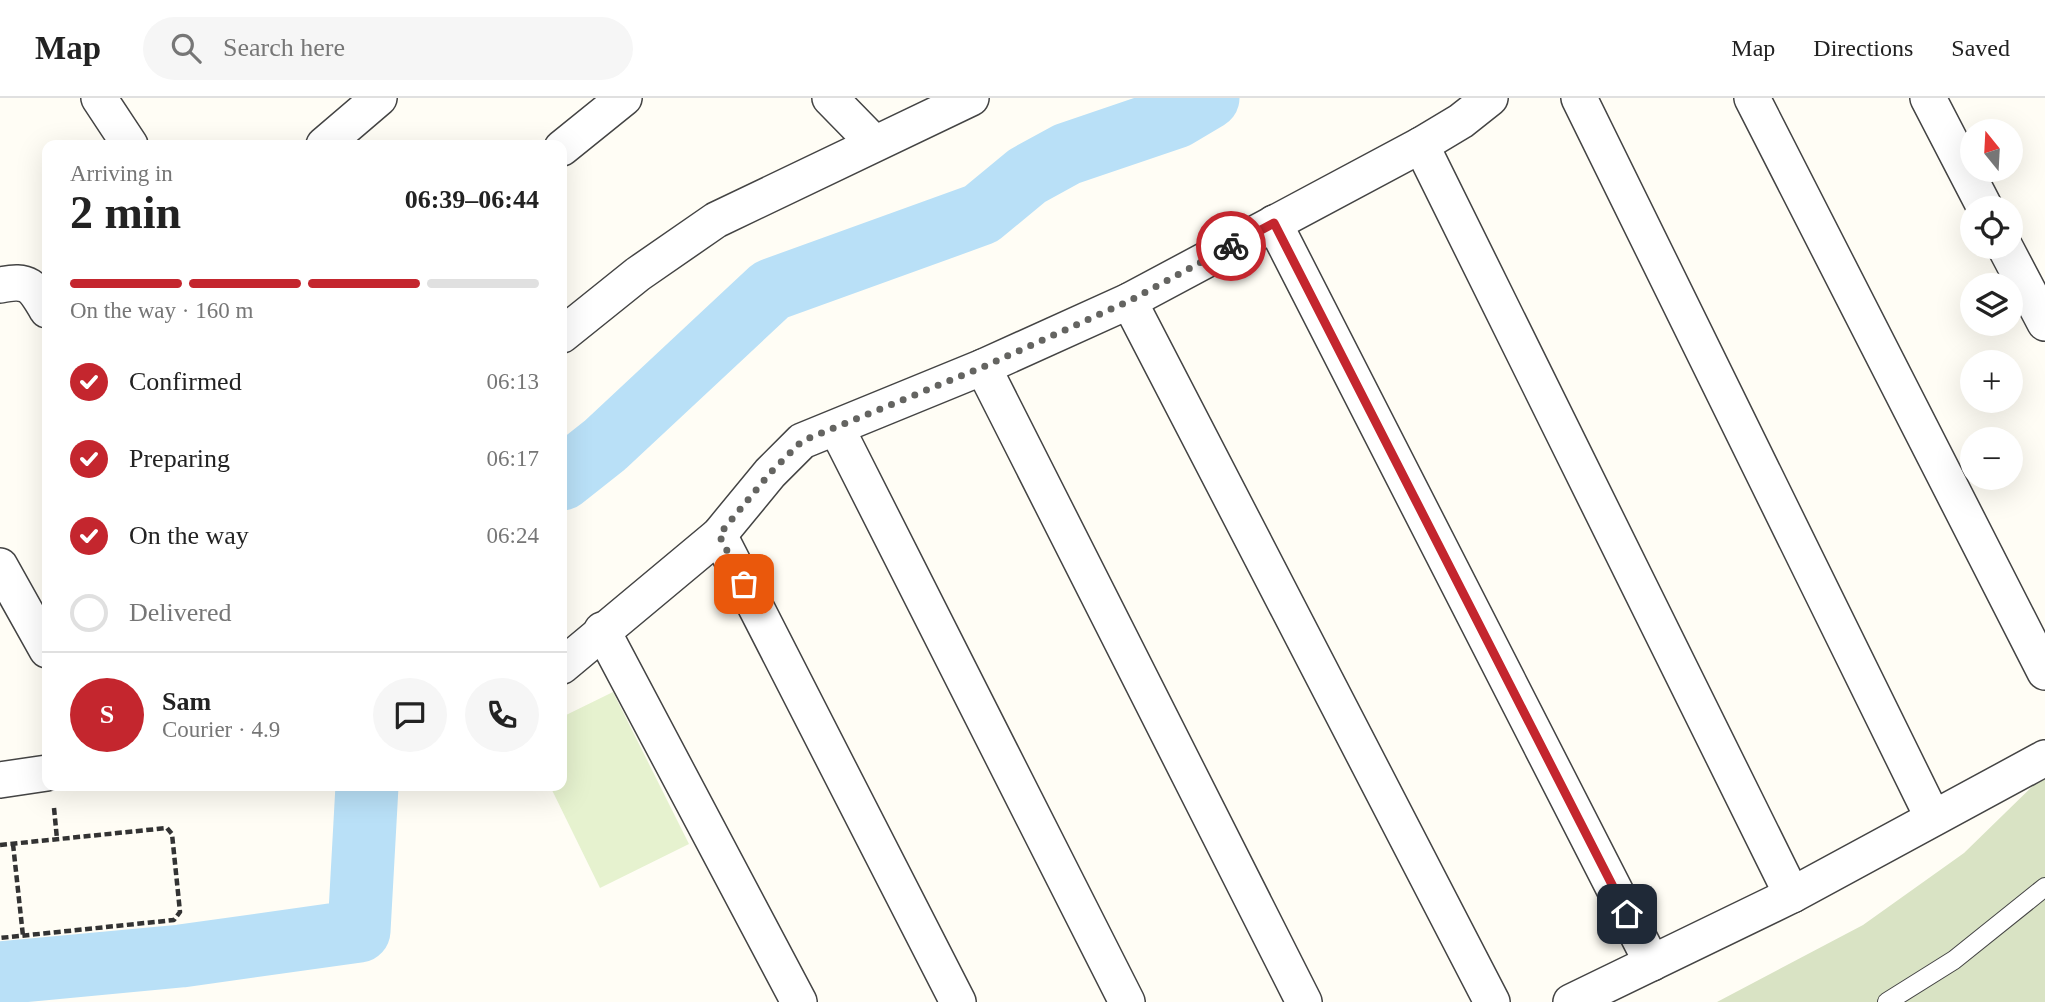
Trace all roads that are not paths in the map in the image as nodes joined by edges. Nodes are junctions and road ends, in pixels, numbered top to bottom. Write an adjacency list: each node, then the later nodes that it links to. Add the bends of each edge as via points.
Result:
1 (99, 98): 10 (street)
2 (379, 98): 11 (street)
3 (624, 98): 13 (street)
4 (830, 98): 12 (street)
5 (971, 98): 12 (street)
6 (1490, 98): 14 (street)
7 (1579, 98): 34 (street)
8 (1752, 98): 30 (street)
9 (1928, 98): 15 (street)
10 (127, 140)
11 (330, 140)
12 (874, 143): 22 (street, via 716,220)
13 (567, 144)
14 (1421, 145): 16 (street); 36 (street)
15 (1979, 196)
16 (1274, 223): 19 (street); 37 (street)
17 (2011, 259): 21 (street)
18 (0, 285): 20 (street, via 19,281 34,288)
19 (1129, 301): 23 (street); 42 (street)
20 (42, 302)
21 (2045, 323)
22 (567, 331)
23 (983, 367): 24 (street); 41 (street)
24 (837, 429): 25 (street, via 802,441); 40 (street)
25 (719, 535): 27 (street); 39 (street)
26 (0, 566): 28 (street)
27 (602, 630): 29 (street); 38 (street)
28 (42, 641)
29 (567, 662)
30 (2045, 672)
31 (2045, 758): 34 (street)
32 (0, 780): 33 (street)
33 (42, 785)
34 (1933, 818): 36 (street)
35 (2044, 889): 44 (lane, via 1954,960)
36 (1792, 895): 37 (street)
37 (1652, 963): 43 (street)
38 (799, 1002)
39 (958, 1002)
40 (1127, 1002)
41 (1304, 1002)
42 (1492, 1002)
43 (1571, 1002)
44 (1887, 1002)

